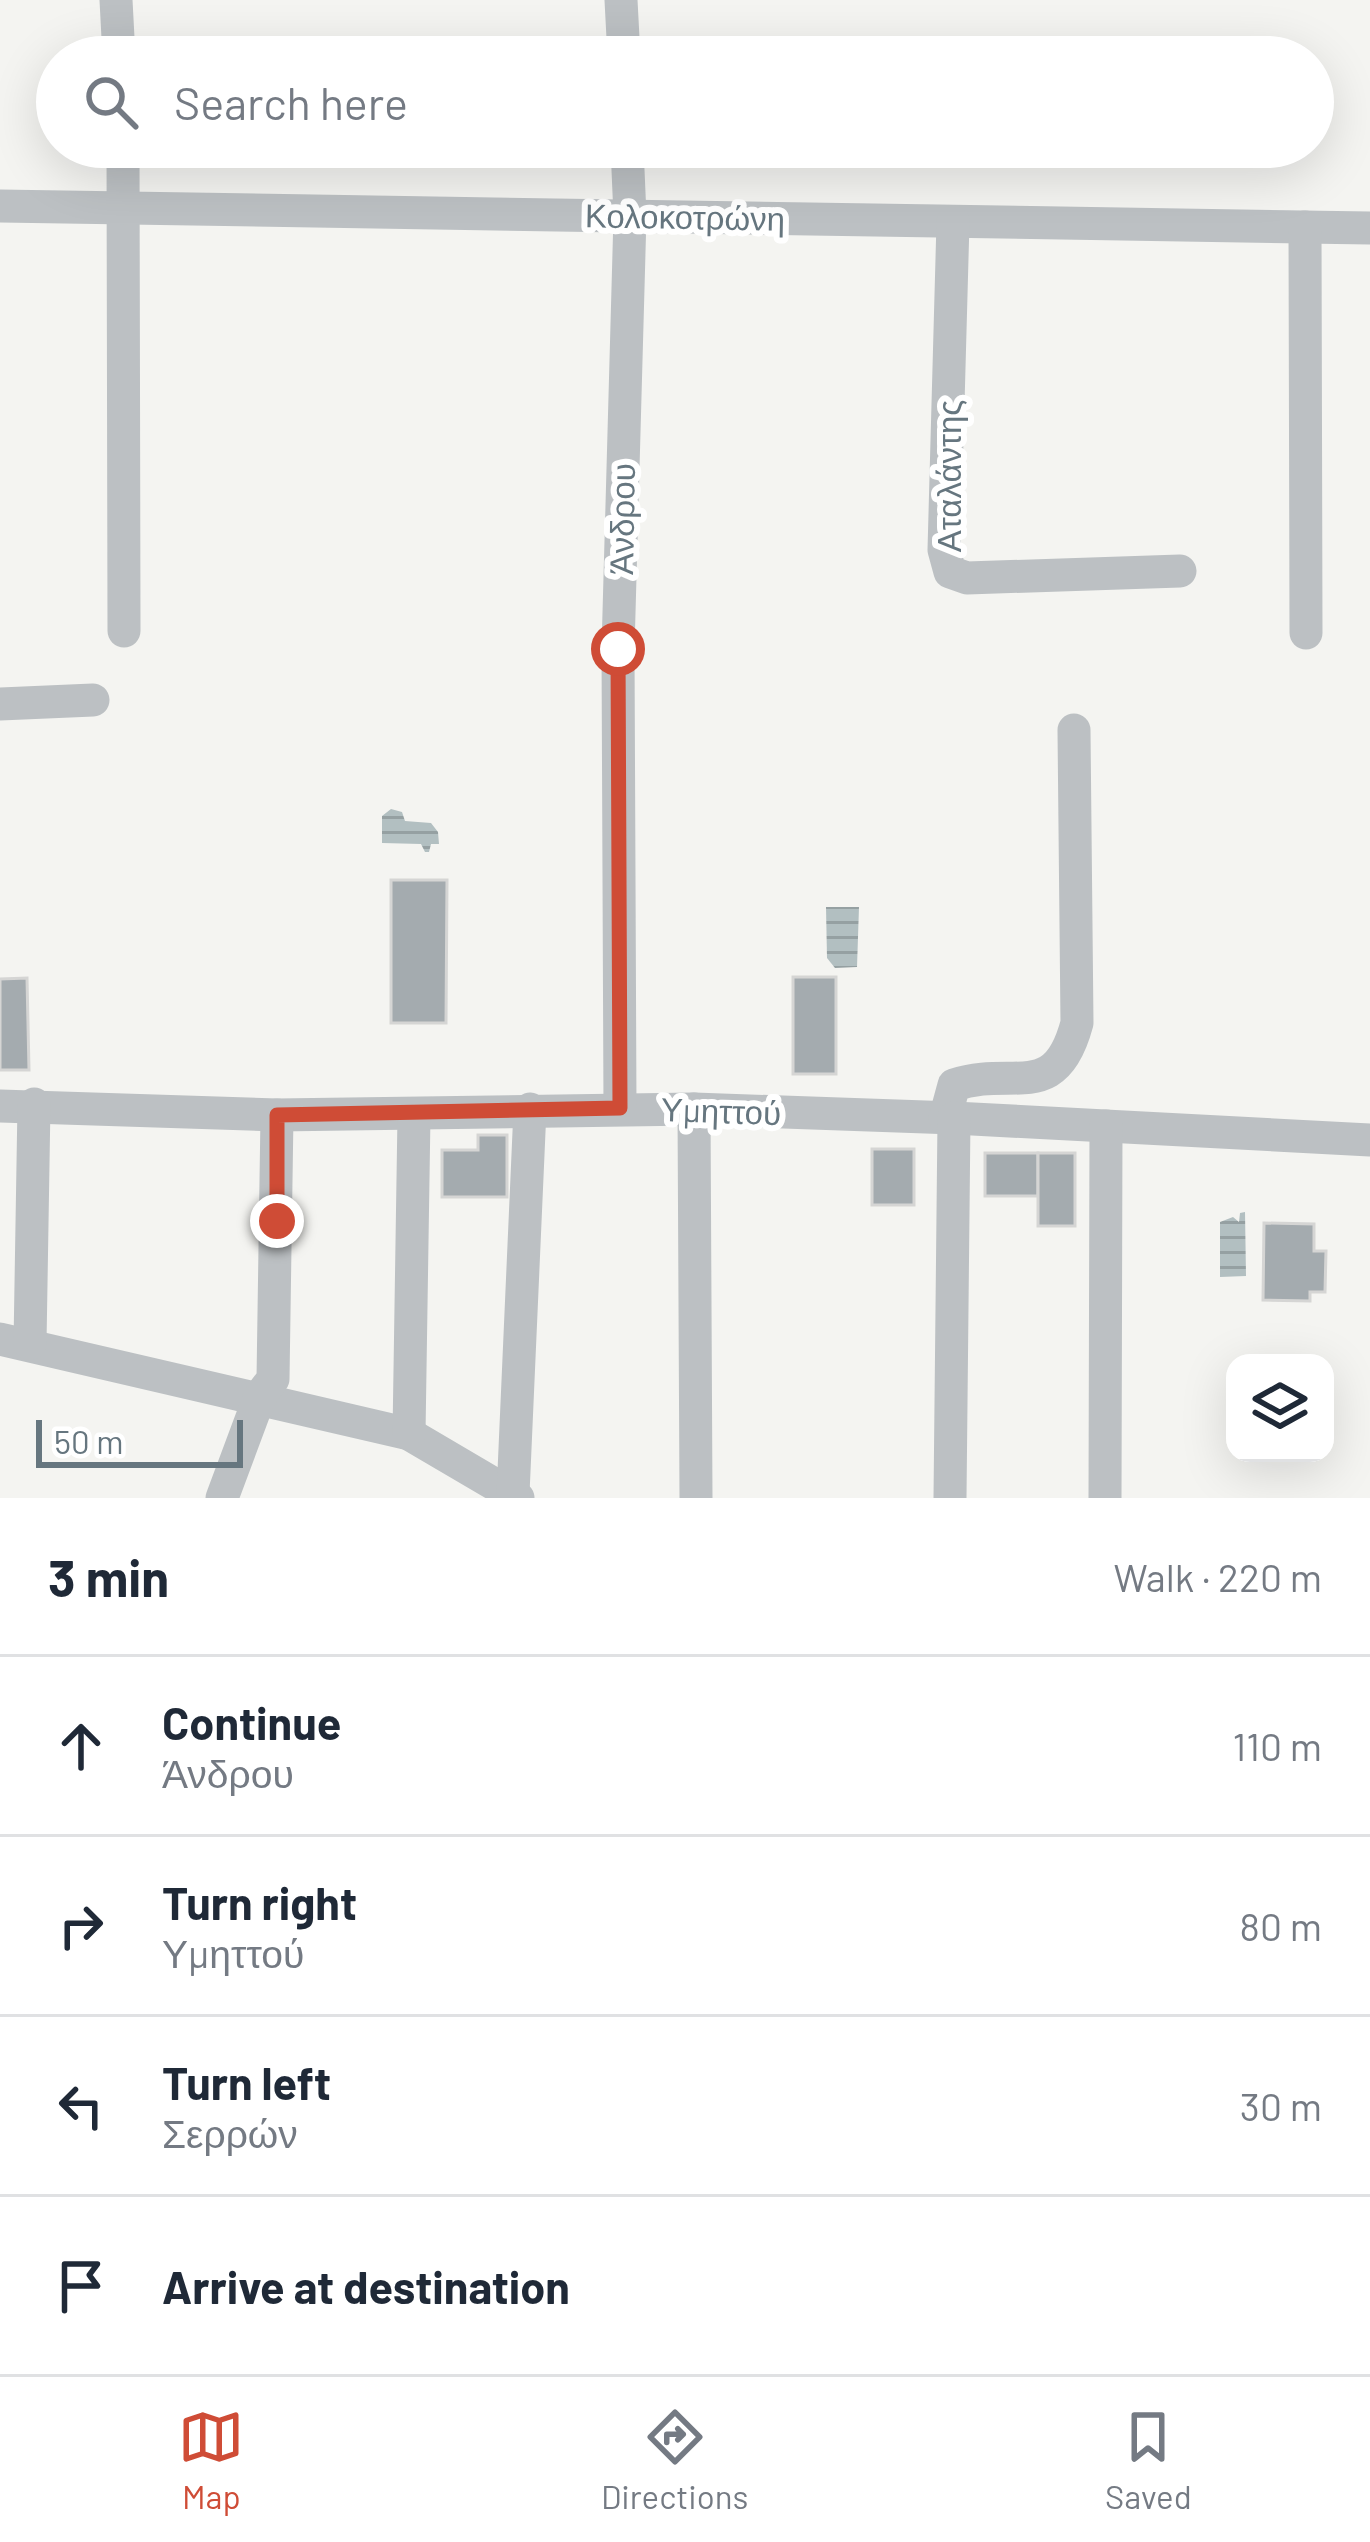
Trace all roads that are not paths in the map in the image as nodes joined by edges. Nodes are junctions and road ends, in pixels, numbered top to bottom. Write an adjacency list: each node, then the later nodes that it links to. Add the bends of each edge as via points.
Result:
1 (116, 0): 3 (street)
2 (621, 0): 4 (street)
3 (118, 36)
4 (623, 36)
5 (124, 168): 8 (street)
6 (628, 168): 9 (street, Άνδρου)
7 (0, 206): 8 (street, Κολοκοτρώνη)
8 (125, 208): 9 (street, Κολοκοτρώνη); 14 (street)
9 (630, 216): 10 (street, Κολοκοτρώνη); 21 (street, Άνδρου, via 618,649)
10 (953, 221): 11 (street, Κολοκοτρώνη); 13 (street, Αταλάντης, via 944,550 950,572 967,578)
11 (1305, 227): 12 (street, Κολοκοτρώνη); 15 (street)
12 (1370, 228)
13 (1180, 571)
14 (124, 631)
15 (1306, 633)
16 (93, 700): 17 (street)
17 (0, 704)
18 (1075, 730): 26 (street, via 1072,1042 1057,1069 1042,1075 955,1085)
19 (34, 1104): 20 (street, Υμηττού); 25 (street, Υμηττού); 29 (street)
20 (0, 1106)
21 (620, 1108): 22 (street, Υμηττού); 23 (street, Υμηττού)
22 (530, 1109): 24 (street, Υμηττού); 32 (street)
23 (694, 1109): 26 (street, Υμηττού); 34 (street)
24 (414, 1114): 25 (street, Υμηττού); 31 (street)
25 (277, 1115): 30 (street, via 272,1379)
26 (950, 1118): 27 (street, Υμηττού); 35 (street)
27 (1106, 1126): 28 (street, Υμηττού); 36 (street)
28 (1370, 1140)
29 (15, 1341): 30 (street)
30 (260, 1396): 31 (street); 33 (street)
31 (409, 1434): 32 (street)
32 (516, 1496)
33 (222, 1498)
34 (696, 1498)
35 (950, 1498)
36 (1105, 1498)

